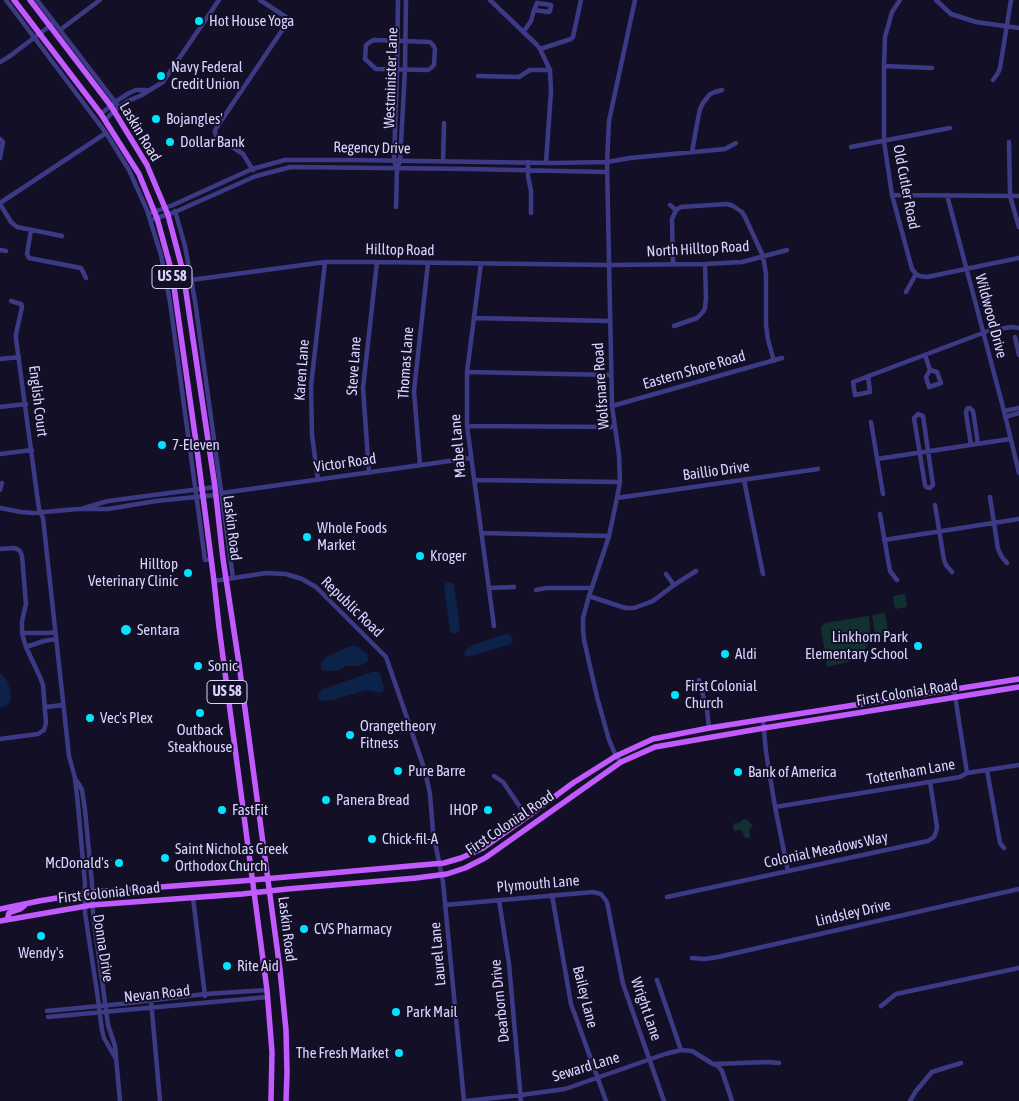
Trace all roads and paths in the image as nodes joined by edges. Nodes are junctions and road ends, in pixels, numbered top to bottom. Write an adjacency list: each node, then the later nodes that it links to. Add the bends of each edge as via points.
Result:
1 (6, 0): 22 (street, Laskin Road)
2 (14, 0): 22 (main road, Laskin Road / US 58)
3 (30, 0): 17 (main road, Laskin Road / US 58)
4 (38, 0): 17 (street, Laskin Road)
5 (100, 0): 20 (street)
6 (219, 0): 33 (street, via 165,80 148,90 136,90)
7 (260, 0): 53 (street, via 286,17 287,23 215,130 217,137 243,154)
8 (398, 0): 23 (street, Westminister Lane)
9 (406, 0): 23 (street, Westminister Lane)
10 (490, 0): 21 (street)
11 (581, 0): 24 (street, via 573,37)
12 (636, 0): 50 (street, Wolfsnare Road, via 609,121)
13 (900, 0): 26 (street, Old Cutler Road, via 892,12 885,37)
14 (936, 0): 18 (street, via 951,14 976,22)
15 (1011, 0): 18 (street)
16 (534, 10): 21 (street)
17 (52, 25): 20 (street, Laskin Road); 22 (street); 33 (main road, Laskin Road / US 58)
18 (1007, 26): 19 (street); 31 (street, via 1000,68)
19 (1019, 28)
20 (60, 30): 33 (street, Laskin Road)
21 (524, 32): 24 (street)
22 (37, 35): 25 (street); 34 (main road, Laskin Road / US 58); 37 (street, Laskin Road)
23 (401, 41): 28 (street, Westminister Lane); 28 (street, Westminister Lane); 28 (street, via 430,42 435,46 435,63 430,69); 28 (street, via 370,42 366,47 365,60 376,69)
24 (540, 49): 29 (street)
25 (0, 62)
26 (884, 66): 27 (street); 39 (street, Old Cutler Road)
27 (932, 68)
28 (401, 69): 45 (street, Westminister Lane); 46 (street, Westminister Lane)
29 (550, 70): 30 (street, via 530,70 518,77); 51 (street)
30 (478, 76)
31 (993, 80)
32 (722, 90): 43 (street, via 710,94 700,109)
33 (115, 107): 34 (street); 68 (main road, Laskin Road / US 58, via 147,165)
34 (103, 117): 71 (main road, Laskin Road / US 58, via 139,174)
35 (444, 123): 47 (street)
36 (950, 128): 39 (street)
37 (106, 133): 63 (street); 71 (street, Laskin Road)
38 (0, 138): 44 (street, via 3,142)
39 (884, 141): 42 (street); 59 (street, Old Cutler Road)
40 (1009, 142): 61 (street)
41 (736, 143): 43 (street, Regency Drive, via 725,149)
42 (850, 147)
43 (692, 152): 50 (street, Regency Drive)
44 (0, 158)
45 (394, 160): 46 (street, Regency Drive); 52 (street, Westminister Lane); 53 (street, Regency Drive, via 285,160)
46 (400, 161): 47 (street, Regency Drive); 52 (street, Westminister Lane)
47 (443, 161): 48 (street, Regency Drive)
48 (469, 162): 49 (street, Regency Drive); 54 (street)
49 (528, 162): 51 (street, Regency Drive); 55 (street)
50 (607, 162): 51 (street, Regency Drive); 57 (street, Wolfsnare Road)
51 (549, 163): 56 (street)
52 (397, 168): 54 (street, Regency Drive); 58 (street, Regency Drive, via 291,167); 66 (street)
53 (252, 169): 58 (street); 64 (street, Regency Drive)
54 (469, 169): 55 (street, Regency Drive)
55 (528, 171): 56 (street, Regency Drive); 70 (street)
56 (552, 171): 57 (street, Regency Drive)
57 (607, 172): 86 (street, Wolfsnare Road)
58 (256, 176): 69 (street, Regency Drive)
59 (892, 195): 60 (street); 88 (street, Old Cutler Road)
60 (947, 195): 61 (street); 87 (street, Wildwood Drive)
61 (1010, 196): 62 (street); 72 (street)
62 (1019, 196)
63 (0, 203): 73 (street, via 14,225)
64 (173, 205): 68 (street, Regency Drive); 69 (street, Laskin Road)
65 (670, 205): 67 (street)
66 (396, 207)
67 (676, 210): 78 (street, via 681,207 733,206 745,216); 84 (street, via 672,219)
68 (167, 211): 69 (street, Regency Drive); 71 (street, Regency Drive); 115 (main road, Laskin Road / US 58, via 183,272)
69 (175, 212): 90 (street, Laskin Road)
70 (531, 213)
71 (153, 216): 138 (main road, Laskin Road / US 58, via 172,273 189,391)
72 (1019, 227)
73 (31, 230): 74 (street); 89 (street, via 29,258 81,268)
74 (62, 236)
75 (0, 250): 77 (street)
76 (787, 250): 78 (street, North Hilltop Road)
77 (6, 251)
78 (763, 256): 85 (street, North Hilltop Road, via 742,262); 104 (street, via 766,325)
79 (1019, 258): 87 (street)
80 (325, 262): 81 (street, Hilltop Road); 90 (street, Hilltop Road); 132 (street, Karen Lane, via 311,386 312,435)
81 (377, 262): 82 (street, Hilltop Road); 130 (street, Steve Lane, via 363,388)
82 (428, 263): 83 (street, Hilltop Road); 128 (street, Thomas Lane, via 414,391)
83 (481, 263): 86 (street, Hilltop Road); 93 (street, Mabel Lane)
84 (673, 264): 85 (street, North Hilltop Road); 86 (street, North Hilltop Road)
85 (705, 264): 95 (street, via 705,308 697,318)
86 (609, 265): 94 (street, Wolfsnare Road)
87 (966, 268): 88 (street, via 927,277); 97 (street, Wildwood Drive)
88 (916, 274): 91 (street)
89 (86, 278)
90 (191, 280): 115 (street, Laskin Road)
91 (906, 292)
92 (11, 301): 101 (street, English Court, via 22,307 16,334)
93 (474, 318): 94 (street); 106 (street, Mabel Lane)
94 (610, 321): 107 (street, Wolfsnare Road)
95 (674, 326)
96 (1019, 328): 97 (street)
97 (982, 333): 100 (street); 114 (street, Wildwood Drive)
98 (1015, 337): 99 (street)
99 (1019, 355)
100 (925, 356): 105 (street); 108 (street)
101 (19, 357): 103 (street); 109 (street, English Court)
102 (782, 358): 104 (street, Eastern Shore Road)
103 (0, 359)
104 (774, 361): 110 (street, Eastern Shore Road)
105 (930, 370)
106 (467, 372): 107 (street); 117 (street, Mabel Lane)
107 (611, 375): 110 (street, Wolfsnare Road)
108 (868, 376): 108 (street, via 853,382 855,395 870,392)
109 (26, 404): 111 (street); 122 (street, English Court)
110 (612, 406): 118 (street, Wolfsnare Road)
111 (0, 407)
112 (1019, 408): 114 (street)
113 (1019, 413): 114 (street)
114 (1005, 414): 119 (street, Wildwood Drive)
115 (208, 420): 137 (main road, Laskin Road / US 58); 140 (street, Laskin Road)
116 (871, 422): 127 (street)
117 (467, 426): 118 (street); 126 (street, Mabel Lane)
118 (616, 427): 135 (street, Wolfsnare Road)
119 (1010, 439): 120 (street); 131 (street, Wildwood Drive)
120 (978, 444): 121 (street); 121 (street, via 973,411 968,408)
121 (971, 445): 123 (street)
122 (32, 450): 125 (street); 148 (street, English Court)
123 (928, 452): 124 (street); 124 (street, via 933,485 930,488 925,485); 124 (street, via 923,416 918,414 914,418)
124 (920, 453): 127 (street)
125 (0, 454)
126 (471, 458): 128 (street, Victor Road); 133 (street, Mabel Lane)
127 (877, 459): 141 (street)
128 (420, 465): 130 (street, Victor Road)
129 (818, 469): 134 (street, Baillio Drive)
130 (368, 473): 132 (street, Victor Road)
131 (1019, 473)
132 (318, 480): 140 (street, Victor Road)
133 (474, 480): 135 (street); 153 (street, Mabel Lane)
134 (744, 480): 144 (street, Baillio Drive); 161 (street)
135 (620, 482): 144 (street, Wolfsnare Road)
136 (2, 483): 139 (street)
137 (215, 487): 138 (street); 140 (main road, Laskin Road / US 58)
138 (198, 488): 142 (main road, Laskin Road / US 58); 147 (street, via 108,501)
139 (0, 490)
140 (219, 494): 142 (street, Victor Road); 162 (street, Laskin Road); 163 (main road, Laskin Road / US 58)
141 (883, 494)
142 (199, 497): 147 (street, Victor Road, via 108,509); 164 (main road, Laskin Road / US 58)
143 (990, 497): 151 (street)
144 (618, 498): 154 (street, Wolfsnare Road)
145 (935, 506): 152 (street)
146 (0, 508): 148 (street)
147 (78, 509): 148 (street)
148 (40, 513): 173 (street, Donna Drive)
149 (880, 514): 155 (street)
150 (1019, 519): 151 (street)
151 (994, 523): 152 (street); 157 (street, via 998,548)
152 (939, 532): 155 (street); 159 (street, via 944,560)
153 (481, 533): 154 (street); 168 (street, Mabel Lane)
154 (609, 536): 169 (street, Wolfsnare Road)
155 (884, 540): 165 (street, via 890,571)
156 (0, 549): 174 (street, via 14,548 22,556 26,604)
157 (1007, 563)
158 (696, 571): 166 (street)
159 (952, 572)
160 (666, 574): 166 (street)
161 (763, 574)
162 (233, 578): 163 (street, Republic Road); 196 (street, Republic Road, via 266,573 302,579 316,587 386,657 426,778)
163 (226, 579): 164 (street, Republic Road); 203 (main road, Laskin Road / US 58)
164 (214, 580): 204 (main road, Laskin Road / US 58)
165 (897, 580)
166 (674, 585): 171 (street, via 652,601 634,608)
167 (514, 587): 168 (street)
168 (489, 588): 172 (street, Mabel Lane)
169 (592, 588): 170 (street); 171 (street, Wolfsnare Road)
170 (536, 590)
171 (589, 596): 188 (street, Wolfsnare Road, via 583,618 584,640 597,697)
172 (494, 626)
173 (55, 632): 174 (street); 175 (street, Donna Drive)
174 (22, 633): 176 (street)
175 (56, 639): 176 (street); 182 (street, Donna Drive)
176 (26, 647): 183 (street, via 43,685)
177 (1019, 679): 180 (main road, First Colonial Road)
178 (699, 680): 185 (street)
179 (1019, 687): 181 (main road, First Colonial Road)
180 (954, 689): 181 (street, Tottenham Lane); 184 (main road, First Colonial Road)
181 (955, 698): 186 (main road, First Colonial Road); 192 (street, Tottenham Lane)
182 (63, 706): 183 (street); 194 (street, Donna Drive)
183 (46, 707): 187 (street, via 44,730 38,734)
184 (763, 720): 185 (main road, First Colonial Road); 186 (street)
185 (709, 728): 188 (main road, First Colonial Road, via 654,739)
186 (764, 728): 189 (main road, First Colonial Road, via 655,747); 197 (street)
187 (0, 739)
188 (616, 756): 189 (street, Wolfsnare Road); 198 (main road, First Colonial Road, via 573,783)
189 (620, 762): 202 (main road, First Colonial Road, via 485,858)
190 (1019, 766): 191 (street)
191 (987, 770): 192 (street); 199 (street, via 1000,843)
192 (966, 773): 195 (street, Tottenham Lane)
193 (494, 776): 198 (street)
194 (75, 778): 207 (street, Donna Drive, via 82,790); 209 (street, Donna Drive)
195 (930, 782): 197 (street, Tottenham Lane); 201 (street, Colonial Meadows Way, via 937,827 934,837 928,841)
196 (431, 803): 200 (street, Laurel Lane)
197 (775, 807): 201 (street)
198 (528, 818): 200 (main road, First Colonial Road, via 477,851)
199 (1004, 848)
200 (440, 864): 202 (street, Laurel Lane); 203 (main road, First Colonial Road)
201 (788, 870): 211 (street, Colonial Meadows Way)
202 (442, 875): 206 (main road, First Colonial Road); 216 (street, Laurel Lane)
203 (268, 878): 204 (main road, First Colonial Road); 206 (main road, Laskin Road / US 58)
204 (252, 880): 207 (main road, First Colonial Road); 208 (main road, Laskin Road / US 58)
205 (1019, 889): 222 (street, Lindsley Drive, via 718,957)
206 (270, 891): 208 (main road, First Colonial Road); 247 (main road, Laskin Road / US 58, via 285,1014)
207 (93, 892): 209 (main road, First Colonial Road); 215 (street, Donna Drive)
208 (254, 892): 212 (main road, First Colonial Road); 225 (main road, Laskin Road / US 58)
209 (85, 893): 214 (main road, First Colonial Road); 217 (street, Donna Drive)
210 (552, 896): 213 (street, Plymouth Lane); 221 (street, Plymouth Lane, via 601,894 607,902); 242 (street, Bailey Lane, via 572,1004)
211 (667, 897)
212 (193, 898): 215 (main road, First Colonial Road); 226 (street)
213 (499, 900): 216 (street, Plymouth Lane); 243 (street, Dearborn Drive, via 509,964)
214 (28, 903): 218 (main road, First Colonial Road); 219 (main road, via 9,913)
215 (92, 905): 217 (main road, First Colonial Road); 231 (street, Donna Drive)
216 (445, 905): 248 (street, Laurel Lane)
217 (84, 906): 219 (main road, First Colonial Road); 230 (street, Donna Drive)
218 (1, 911)
219 (7, 920): 220 (main road, First Colonial Road)
220 (0, 921)
221 (611, 922): 238 (street, Wright Lane, via 623,984)
222 (692, 958)
223 (1019, 968): 232 (street, via 896,994)
224 (657, 980): 236 (street)
225 (267, 990): 226 (street, Nevan Road); 227 (main road, Laskin Road / US 58)
226 (205, 994): 228 (street, Nevan Road); 229 (street)
227 (268, 997): 229 (street, Nevan Road); 246 (main road, Laskin Road / US 58)
228 (151, 1000): 231 (street, Nevan Road); 233 (street)
229 (206, 1002): 233 (street, Nevan Road)
230 (99, 1006): 231 (street, Nevan Road); 235 (street, Donna Drive); 235 (street, Nevan Road, via 48,1014)
231 (105, 1006): 234 (street, Donna Drive)
232 (881, 1006)
233 (151, 1008): 234 (street, Nevan Road); 245 (street)
234 (106, 1012): 235 (street, Nevan Road); 237 (street, Donna Drive)
235 (100, 1013): 237 (street, Donna Drive, via 104,1038)
236 (681, 1050): 238 (street, Seward Lane); 241 (street, via 692,1051)
237 (116, 1059): 244 (street, Donna Drive)
238 (650, 1059): 242 (street, Seward Lane); 250 (street, Wright Lane)
239 (779, 1063): 241 (street)
240 (961, 1063): 252 (street, via 932,1072)
241 (713, 1064): 251 (street, via 722,1071)
242 (598, 1078): 243 (street, Seward Lane); 249 (street, Bailey Lane)
243 (521, 1098): 248 (street, Seward Lane)
244 (120, 1101)
245 (160, 1101)
246 (271, 1101)
247 (286, 1101)
248 (465, 1101)
249 (606, 1101)
250 (664, 1101)
251 (732, 1101)
252 (910, 1101)

